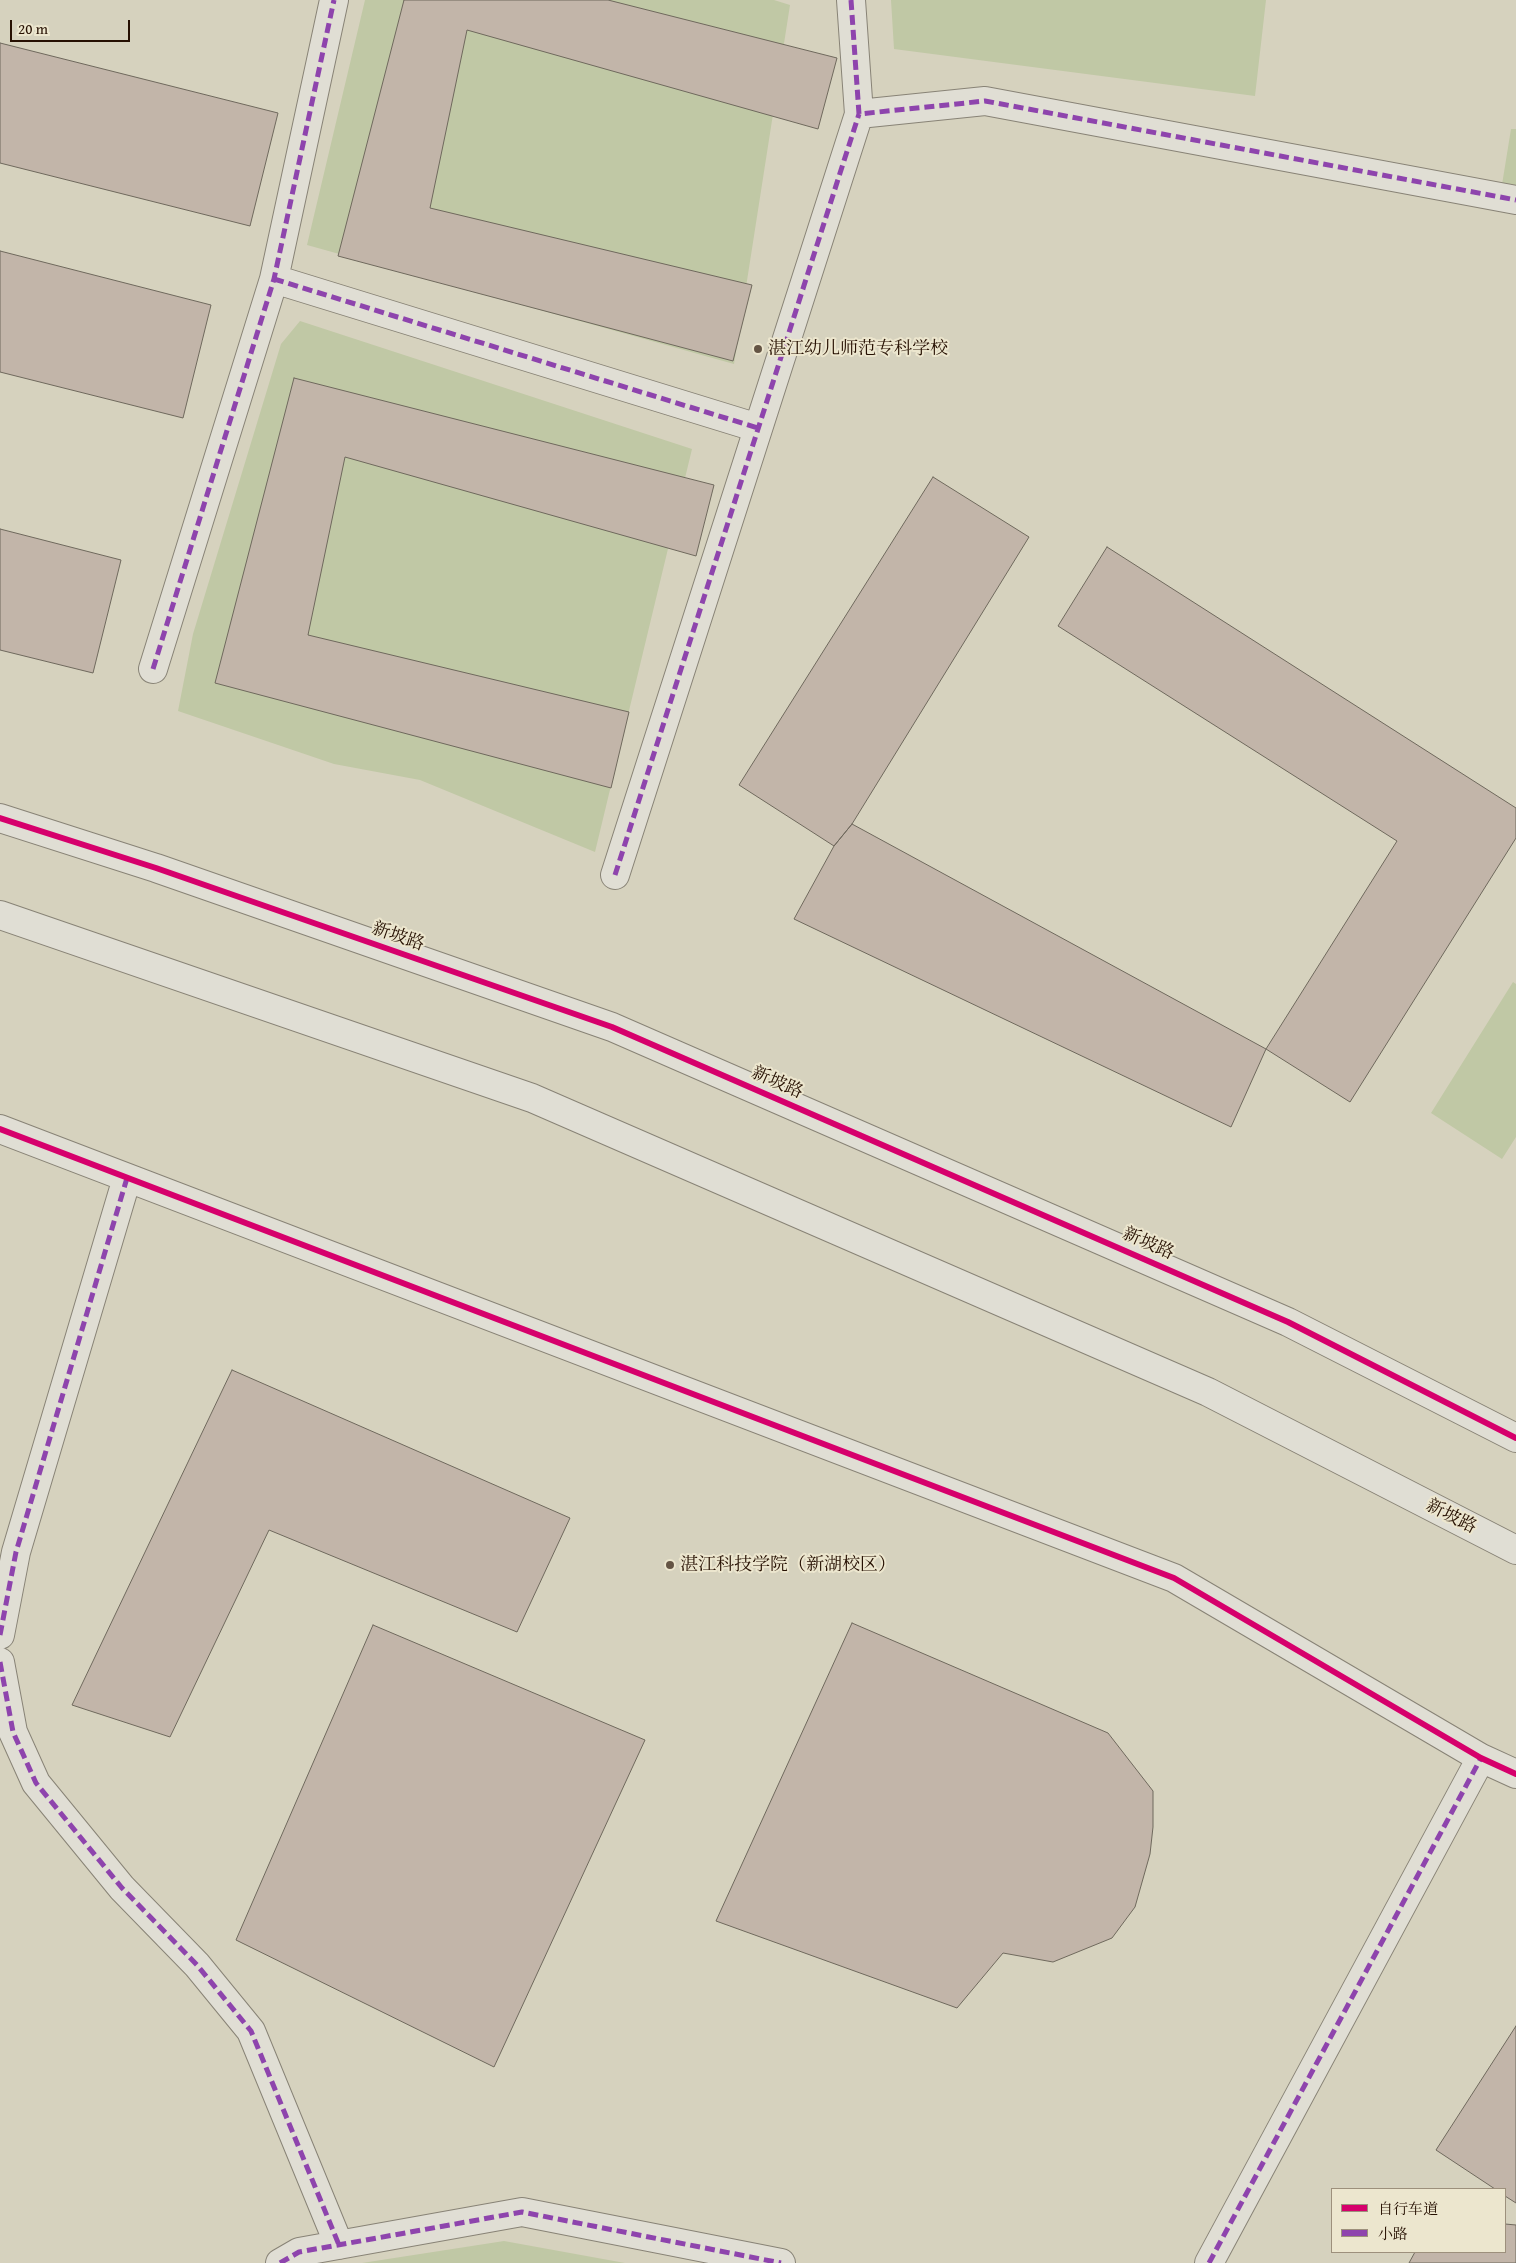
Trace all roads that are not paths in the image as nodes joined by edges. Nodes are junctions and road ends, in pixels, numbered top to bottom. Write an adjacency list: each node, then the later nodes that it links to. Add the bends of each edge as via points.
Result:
1 (334, 0): 5 (street)
2 (851, 0): 3 (street)
3 (859, 114): 4 (street, via 985,101); 6 (street)
4 (1516, 200)
5 (274, 278): 6 (street); 7 (street)
6 (758, 428): 9 (street)
7 (153, 669)
8 (0, 818): 13 (street, 新坡路, via 156,868 612,1027 1288,1322)
9 (615, 875)
10 (0, 914): 14 (street, 新坡路, via 532,1098 1208,1392)
11 (0, 1129): 12 (street)
12 (128, 1178): 15 (street, via 16,1552); 17 (street, via 1174,1578)
13 (1516, 1438)
14 (1516, 1550)
15 (0, 1635)
16 (0, 1662): 19 (street, via 13,1732 36,1783 122,1888 197,1965 251,2031)
17 (1481, 1758): 18 (street); 22 (street)
18 (1516, 1774)
19 (339, 2245): 20 (street, via 299,2252); 21 (street, via 522,2212)
20 (280, 2263)
21 (781, 2263)
22 (1209, 2263)

